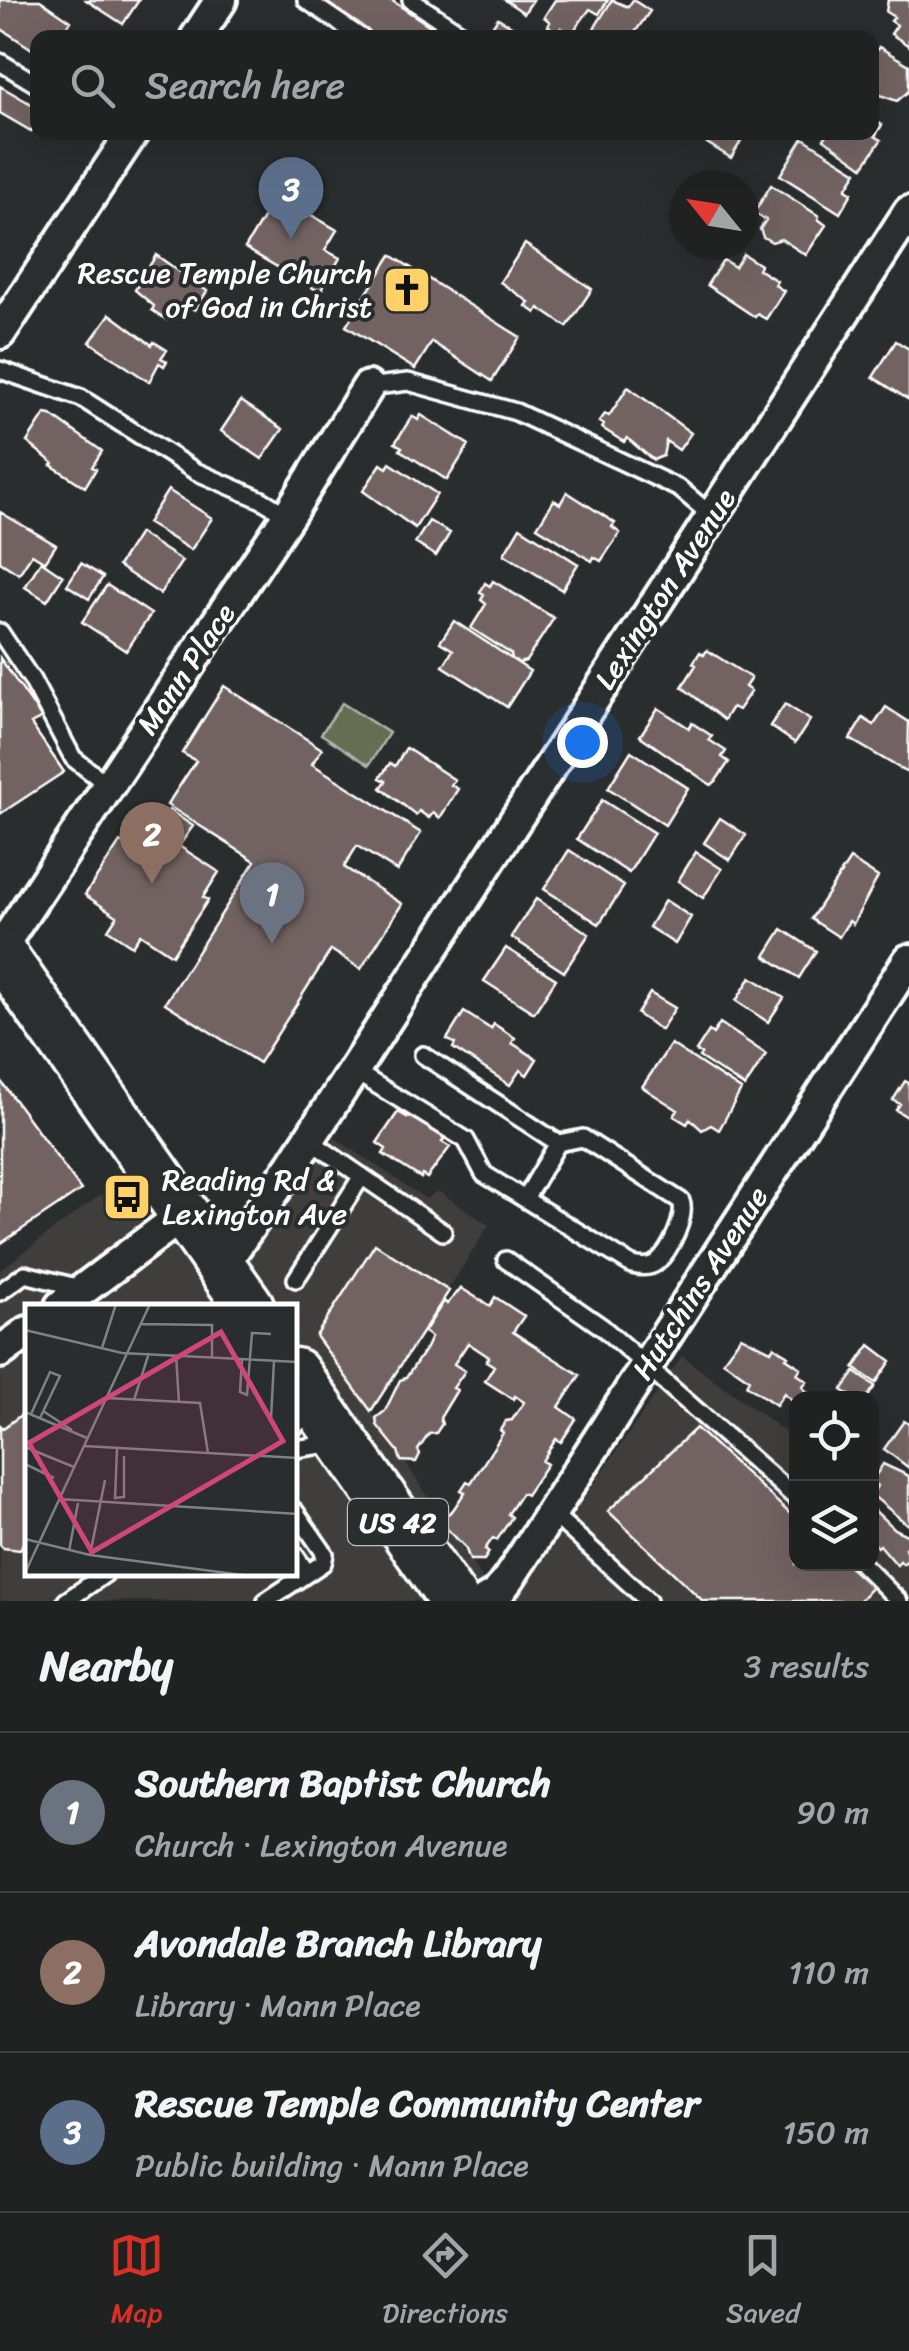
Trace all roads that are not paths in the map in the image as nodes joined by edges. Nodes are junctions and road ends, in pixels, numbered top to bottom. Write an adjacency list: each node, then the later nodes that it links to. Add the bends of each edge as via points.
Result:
1 (221, 0): 4 (street)
2 (306, 0): 5 (lane)
3 (411, 0): 6 (lane)
4 (201, 30)
5 (350, 30)
6 (456, 30)
7 (0, 62): 8 (lane)
8 (30, 80)
9 (121, 140): 11 (street)
10 (909, 212): 15 (street, Lexington Avenue)
11 (0, 333)
12 (0, 370): 14 (lane, via 81,398 195,471)
13 (368, 387): 14 (street, Mann Place); 15 (lane, via 408,382 516,412 680,490)
14 (288, 516): 17 (street, Mann Place)
15 (712, 516): 21 (street, Lexington Avenue)
16 (0, 632): 17 (lane, via 73,758)
17 (108, 786): 18 (street, Mann Place)
18 (0, 950): 26 (main road)
19 (909, 960): 36 (street, Hutchins Avenue)
20 (423, 1055): 23 (lane)
21 (354, 1070): 22 (street, Lexington Avenue); 25 (lane, via 466,1140 484,1174)
22 (309, 1140): 24 (lane); 29 (street, Lexington Avenue)
23 (558, 1142): 25 (lane); 25 (lane, via 582,1138 681,1200 681,1222 658,1262 632,1266)
24 (362, 1176): 27 (lane); 30 (lane)
25 (525, 1199)
26 (184, 1214): 29 (main road); 32 (street)
27 (443, 1232)
28 (506, 1260): 36 (lane, via 602,1327)
29 (222, 1266): 33 (main road)
30 (296, 1280)
31 (0, 1292): 32 (lane, via 25,1274)
32 (73, 1298)
33 (248, 1304)
34 (25, 1334): 35 (street)
35 (0, 1352)
36 (646, 1368): 40 (lane); 41 (street, Hutchins Avenue)
37 (302, 1400): 38 (main road, US 42)
38 (344, 1442): 39 (lane); 49 (main road, US 42)
39 (298, 1448)
40 (789, 1492)
41 (552, 1512): 50 (street, Hutchins Avenue, via 497,1594); 51 (lane)
42 (298, 1514): 45 (lane, via 325,1554)
43 (298, 1559): 45 (lane)
44 (869, 1571): 52 (lane)
45 (307, 1572): 48 (lane)
46 (102, 1576): 47 (lane)
47 (66, 1601)
48 (266, 1601)
49 (454, 1601)
50 (484, 1601)
51 (648, 1601)
52 (899, 1601)

